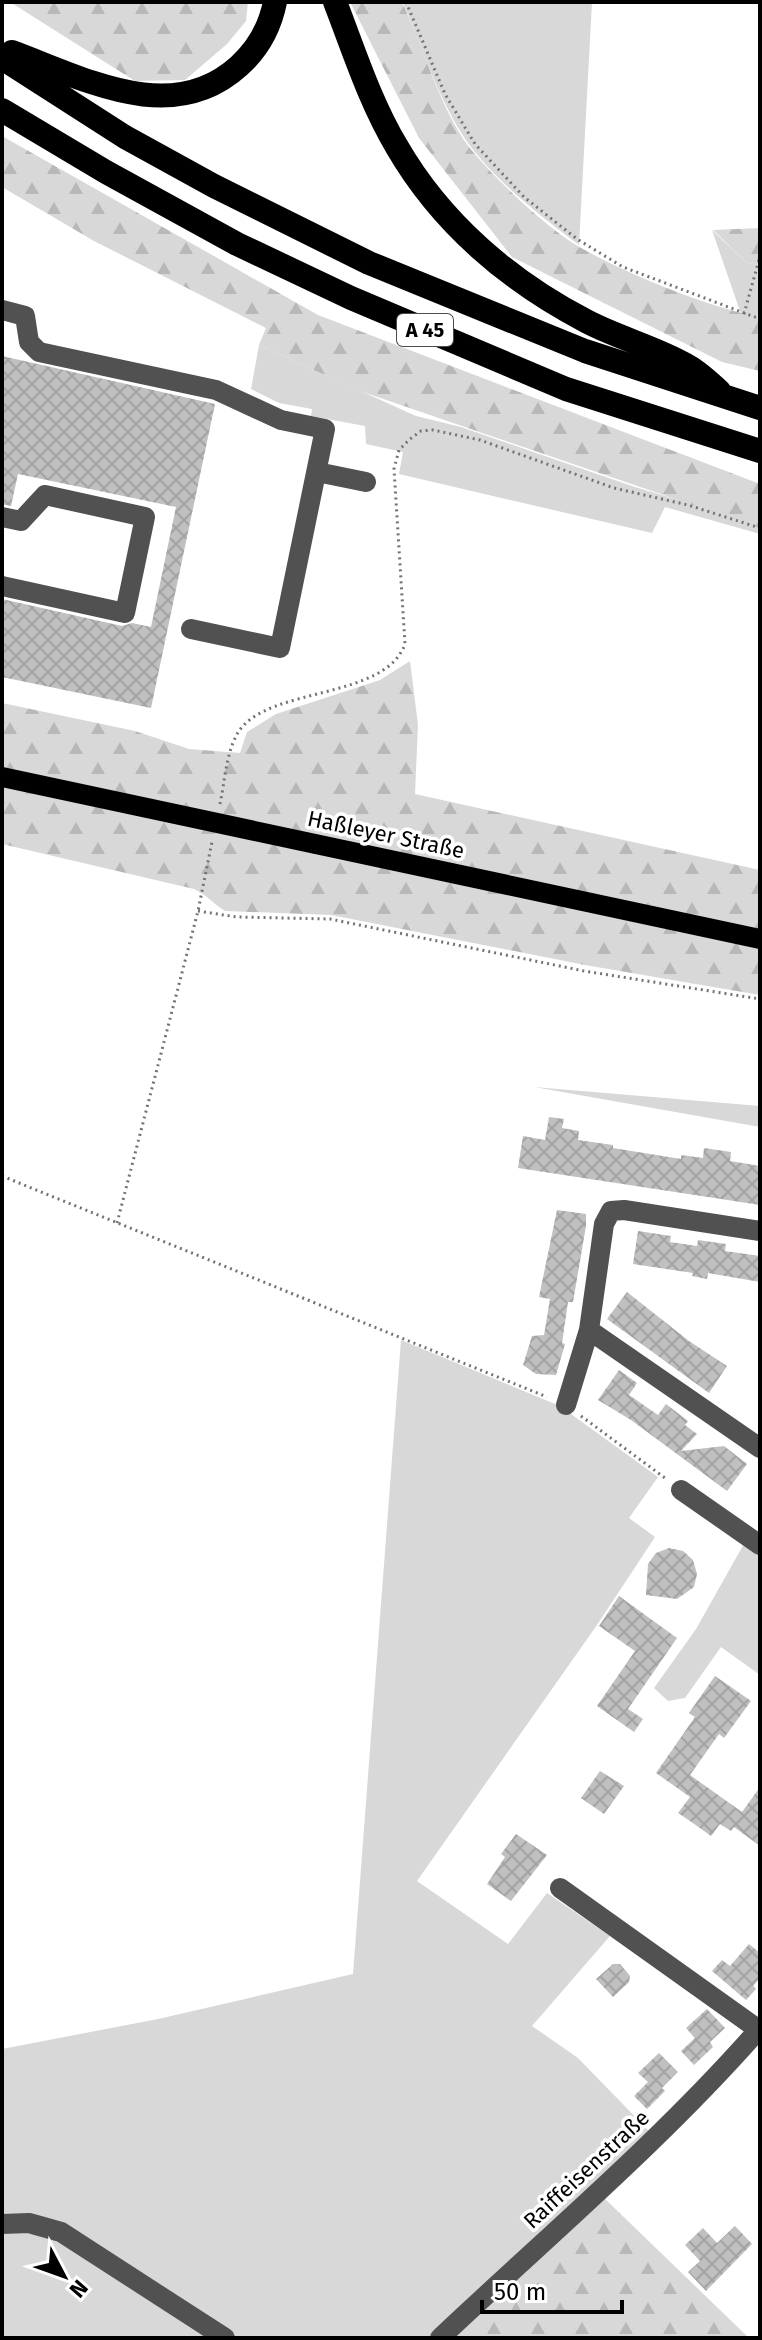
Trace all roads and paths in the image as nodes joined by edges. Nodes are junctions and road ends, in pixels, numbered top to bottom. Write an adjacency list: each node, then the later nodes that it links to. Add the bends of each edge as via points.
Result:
1 (275, 2): 4 (highway, via 264,36 248,58 222,81 189,95 134,95)
2 (335, 2): 11 (highway, via 396,146 465,234 546,298 587,322 688,365)
3 (406, 2): 9 (path, via 445,94 475,144 524,197 623,267)
4 (2, 48)
5 (2, 58): 11 (highway, A 45, via 125,137 369,263 585,351)
6 (2, 110): 13 (highway, A 45, via 224,237 351,298 566,389)
7 (760, 256): 9 (path)
8 (2, 310): 14 (street, via 25,316 29,342 39,352 216,390 281,420 325,429)
9 (744, 314): 10 (path)
10 (760, 319)
11 (731, 400): 12 (highway, A 45)
12 (760, 408)
13 (760, 451)
14 (317, 472): 15 (street); 19 (street, via 280,648)
15 (366, 482)
16 (2, 517): 18 (street, via 21,521 45,495 145,517 125,613)
17 (760, 528): 20 (path, via 614,488 480,440 421,431 399,450 394,469 405,644 400,658 339,689 254,717 233,742)
18 (2, 586)
19 (191, 629)
20 (228, 767)
21 (2, 777): 24 (main road, Haßleyer Straße)
22 (205, 873): 23 (path)
23 (198, 911): 25 (path, via 330,919 584,971); 27 (path)
24 (760, 939)
25 (760, 999)
26 (2, 1176): 27 (path)
27 (117, 1223): 30 (path)
28 (760, 1231): 29 (street, via 611,1211 604,1224)
29 (589, 1330): 30 (street); 31 (street)
30 (566, 1405): 32 (path)
31 (760, 1448)
32 (681, 1490): 33 (street)
33 (760, 1545)
34 (560, 1888): 35 (street, Raiffeisenstraße)
35 (759, 2029): 38 (street, Raiffeisenstraße, via 656,2138)
36 (2, 2224): 37 (street, via 29,2223 61,2232)
37 (225, 2338)
38 (440, 2338)

